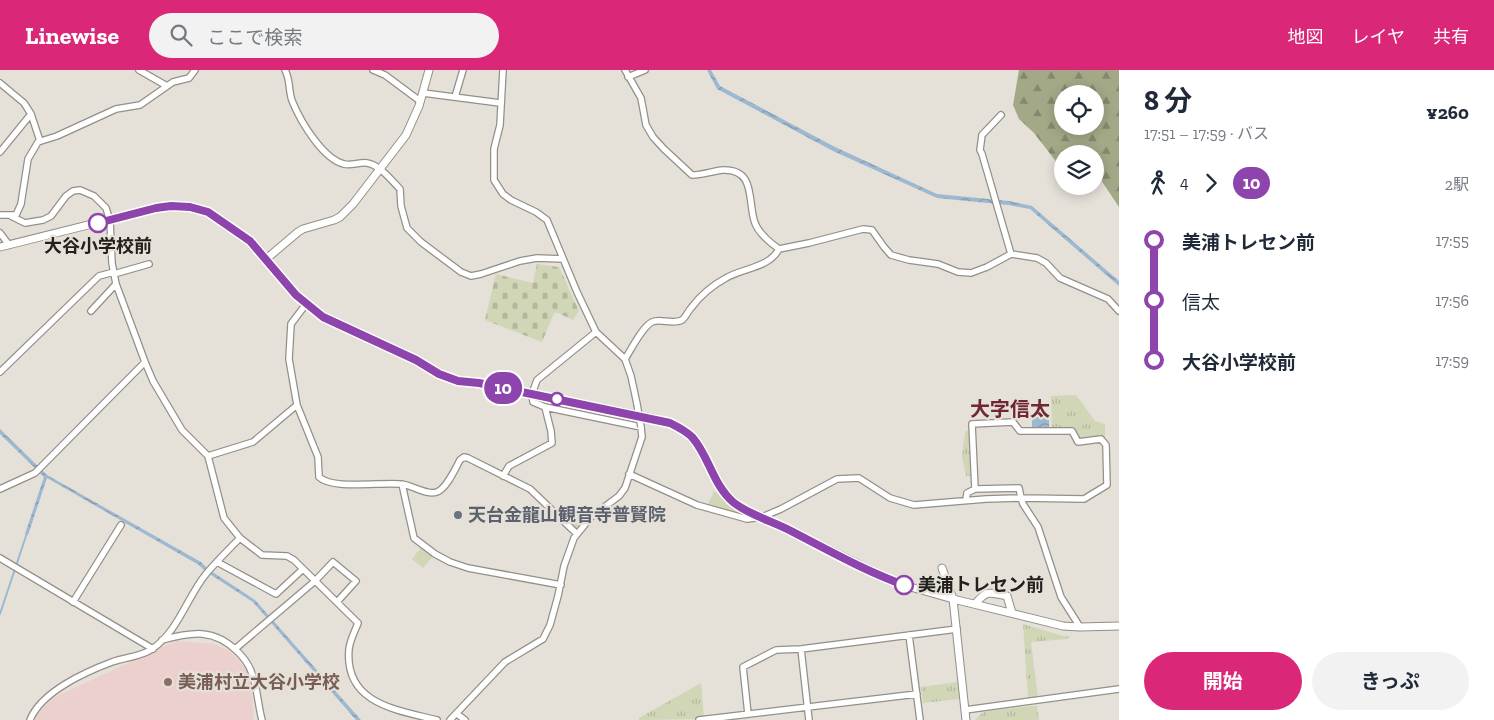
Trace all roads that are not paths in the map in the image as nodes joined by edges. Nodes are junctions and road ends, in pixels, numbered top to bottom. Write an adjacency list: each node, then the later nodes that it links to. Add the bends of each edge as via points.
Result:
1 (140, 70): 13 (street)
2 (195, 70): 13 (street, via 189,78)
3 (285, 70): 22 (street, via 292,102 316,143 333,159 344,164 368,163)
4 (373, 70): 10 (street)
5 (429, 70): 14 (street)
6 (463, 70): 15 (street)
7 (503, 70): 17 (street)
8 (625, 70): 11 (street)
9 (645, 70): 11 (street)
10 (388, 73): 16 (street)
11 (628, 77): 29 (street, via 640,98 646,125 664,150 692,175 724,170 738,173 747,182 754,221 769,242)
12 (0, 83): 18 (street, via 24,103)
13 (167, 86): 20 (street, via 140,104 116,110)
14 (423, 93): 15 (street); 16 (street)
15 (456, 97): 17 (street)
16 (420, 101): 22 (street, via 406,135)
17 (500, 102): 31 (street, via 494,180 511,200 548,220)
18 (31, 114): 20 (street); 21 (street)
19 (1001, 115): 30 (street, via 982,135 980,150)
20 (40, 141): 24 (street, via 28,158 21,204 16,215)
21 (0, 152)
22 (380, 170): 31 (street, via 400,188 407,228 460,272 472,276 520,261); 32 (street, via 340,217 298,232)
23 (0, 215): 24 (street)
24 (11, 216): 25 (street, via 25,223 43,220 51,216 66,196 80,190 94,196 106,208)
25 (110, 221): 27 (street); 32 (street, via 156,208 199,209 250,241); 34 (street)
26 (0, 232): 27 (street)
27 (9, 245): 28 (street)
28 (0, 246)
29 (779, 249): 30 (street, via 863,228 872,230 891,255 938,264 958,272 971,273); 40 (street, via 765,262 714,285 684,320 653,321)
30 (1012, 254): 38 (street, via 1037,258 1060,278 1108,299)
31 (564, 259): 39 (street)
32 (265, 260): 36 (street)
33 (149, 264): 34 (street)
34 (114, 273): 35 (street); 42 (street, via 99,276)
35 (116, 284): 37 (street); 41 (street)
36 (306, 304): 43 (street, via 323,317 439,374 458,381); 44 (street, via 291,324 290,359)
37 (91, 311)
38 (1119, 311)
39 (596, 332): 40 (street); 43 (street, via 543,374)
40 (625, 359): 46 (street, bridge)
41 (145, 362): 47 (street, via 182,430); 51 (street, via 35,473)
42 (0, 372)
43 (532, 394): 45 (street, via 533,402); 55 (street, via 656,419 681,428 699,445 732,502)
44 (297, 405): 47 (street, via 253,442); 50 (street, via 318,458 319,477 336,483)
45 (545, 407): 46 (street); 49 (street, via 552,442 509,466)
46 (641, 427): 48 (street, via 642,437)
47 (208, 456): 58 (street, via 224,518)
48 (629, 474): 55 (street, via 697,505 747,519); 57 (street, via 620,496 591,517)
49 (503, 476): 50 (street, via 464,457 438,491 431,493); 57 (street, via 530,489)
50 (402, 484): 64 (street, via 414,538 435,554 468,568)
51 (0, 489)
52 (975, 489): 53 (street, via 1019,488); 53 (street, via 972,424 1013,422 1020,431 1072,431 1078,442 1101,439 1106,445 1107,485 1084,499); 54 (street, via 967,493)
53 (1021, 498): 54 (street); 71 (street, via 1038,527 1060,597)
54 (966, 500): 55 (street, via 914,505 890,498 859,478 837,479)
55 (762, 517): 65 (street, via 886,578)
56 (122, 525): 66 (street)
57 (577, 534): 64 (street, via 564,566)
58 (240, 538): 60 (street); 62 (street, via 262,556 287,556)
59 (0, 558): 66 (street)
60 (217, 562): 62 (street, via 276,594); 74 (street)
61 (942, 568): 65 (street)
62 (303, 569): 63 (street)
63 (315, 581): 67 (street); 67 (street, via 333,562 356,581); 76 (street)
64 (561, 586): 82 (street, via 543,639 505,662)
65 (953, 599): 68 (street); 72 (street)
66 (73, 602): 75 (street)
67 (337, 602): 86 (street, via 358,623 349,647 349,664 358,687 368,697 393,710)
68 (975, 604): 69 (street); 69 (street, via 986,593 1007,596)
69 (1012, 613): 71 (street)
70 (1119, 626): 71 (street)
71 (1080, 627)
72 (957, 629): 73 (street); 81 (street)
73 (910, 636): 77 (street); 79 (street)
74 (162, 640): 75 (street); 76 (street, via 198,633 222,639)
75 (153, 649): 84 (street, via 112,662 60,687 44,698)
76 (235, 649): 85 (street, via 252,672)
77 (801, 649): 80 (street); 83 (street, via 776,650 743,667)
78 (1119, 689): 81 (street)
79 (917, 694): 80 (street); 91 (street)
80 (807, 707): 83 (street); 90 (street)
81 (965, 710): 92 (street)
82 (458, 714): 87 (street); 88 (street)
83 (748, 714): 89 (street)
84 (30, 720)
85 (262, 720)
86 (437, 720)
87 (450, 720)
88 (465, 720)
89 (699, 720)
90 (809, 720)
91 (920, 720)
92 (966, 720)

